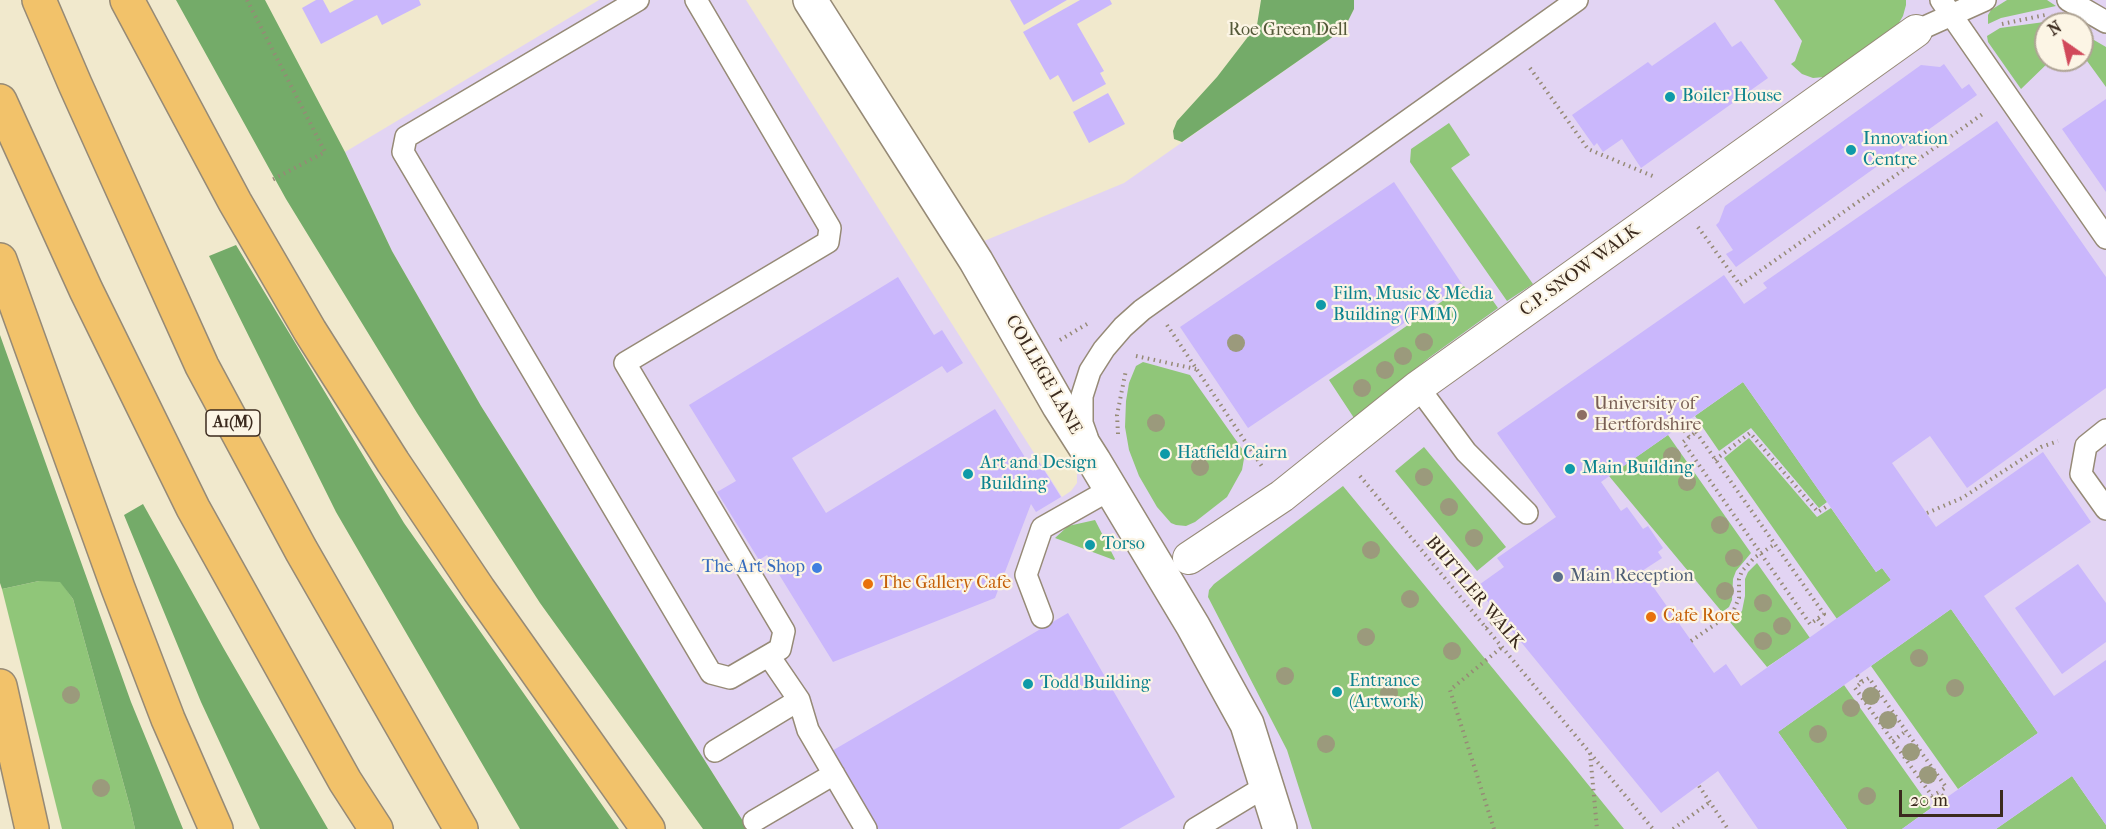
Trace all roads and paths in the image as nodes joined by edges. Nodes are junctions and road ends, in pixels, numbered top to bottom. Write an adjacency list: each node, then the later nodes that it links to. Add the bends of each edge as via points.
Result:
1 (39, 0): 69 (main road, A1(M), via 202,366 301,550)
2 (128, 0): 70 (main road, via 235,202 317,342 479,590)
3 (247, 0): 17 (path, via 326,152)
4 (638, 0): 50 (lane, via 406,137 403,152 711,673 730,678)
5 (696, 0): 50 (lane, via 830,228 828,242 625,363 784,631 780,649)
6 (810, 0): 32 (street, COLLEGE LANE, via 976,261 1050,392)
7 (1578, 0): 14 (lane)
8 (1985, 0): 10 (lane)
9 (2074, 4): 11 (lane); 13 (path, via 2003,23)
10 (1946, 8): 12 (lane); 13 (lane)
11 (2106, 22)
12 (1916, 31): 18 (street, C.P. SNOW WALK)
13 (1967, 38): 15 (lane)
14 (1514, 45): 18 (path, via 1588,149 1667,182); 21 (lane)
15 (2007, 96): 18 (path, via 1740,285); 19 (lane)
16 (0, 101): 68 (main road, via 86,290 193,508 345,781)
17 (270, 181)
18 (1680, 200): 25 (street, C.P. SNOW WALK)
19 (2106, 238)
20 (0, 260): 67 (main road, via 118,588 168,719)
21 (1152, 304): 24 (path); 32 (lane, via 1123,327 1090,371 1082,396 1082,423)
22 (1090, 322): 23 (path)
23 (1058, 341)
24 (1196, 369): 28 (path, via 1134,356 1122,386); 35 (path)
25 (1418, 387): 31 (street, C.P. SNOW WALK); 38 (lane, via 1466,452)
26 (1681, 426): 29 (path)
27 (2106, 430): 30 (lane)
28 (1118, 435)
29 (1689, 437): 33 (path, via 1696,432); 41 (path, via 1683,442)
30 (2086, 446): 37 (lane, via 2081,474); 39 (path, via 2068,438 2041,447 1962,498)
31 (1338, 450): 35 (street, C.P. SNOW WALK); 46 (path, BUTTLER WALK)
32 (1094, 460): 34 (street, COLLEGE LANE)
33 (1715, 460): 36 (path, via 1750,433 1818,512); 40 (path)
34 (1111, 489): 43 (lane, via 1042,528 1026,575); 60 (street, COLLEGE LANE, via 1247,724)
35 (1282, 496): 42 (street, C.P. SNOW WALK)
36 (1829, 505)
37 (2106, 509)
38 (1527, 513)
39 (1927, 513)
40 (1775, 544): 41 (path); 45 (path, via 1824,614)
41 (1761, 554): 45 (path, via 1810,624); 48 (path, via 1742,571 1733,612)
42 (1190, 558)
43 (1042, 617)
44 (1500, 617): 46 (path)
45 (1818, 619): 47 (path)
46 (1486, 627): 49 (path, BUTTLER WALK)
47 (1824, 627)
48 (1691, 641)
49 (1502, 647): 58 (path, BUTTLER WALK); 74 (path, via 1450,690)
50 (769, 656): 54 (lane)
51 (1857, 675): 52 (path)
52 (1862, 682): 55 (path, via 1869,678); 56 (path, via 1856,688)
53 (0, 686): 66 (main road)
54 (799, 700): 57 (lane); 59 (lane, via 808,730)
55 (1906, 731): 56 (path); 62 (path, via 1946,787)
56 (1893, 741): 62 (path, via 1932,796)
57 (715, 751)
58 (1590, 753): 75 (path); 76 (path, BUTTLER WALK)
59 (834, 774): 65 (lane); 71 (lane)
60 (1266, 786): 72 (lane); 73 (street, COLLEGE LANE)
61 (1699, 786): 64 (path)
62 (1939, 792): 63 (path)
63 (1944, 799)
64 (1710, 802): 77 (path); 78 (path)
65 (754, 821)
66 (32, 829)
67 (216, 829)
68 (376, 829)
69 (461, 829)
70 (648, 829)
71 (866, 829)
72 (1195, 829)
73 (1280, 829)
74 (1494, 829)
75 (1597, 829)
76 (1653, 829)
77 (1673, 829)
78 (1728, 829)

